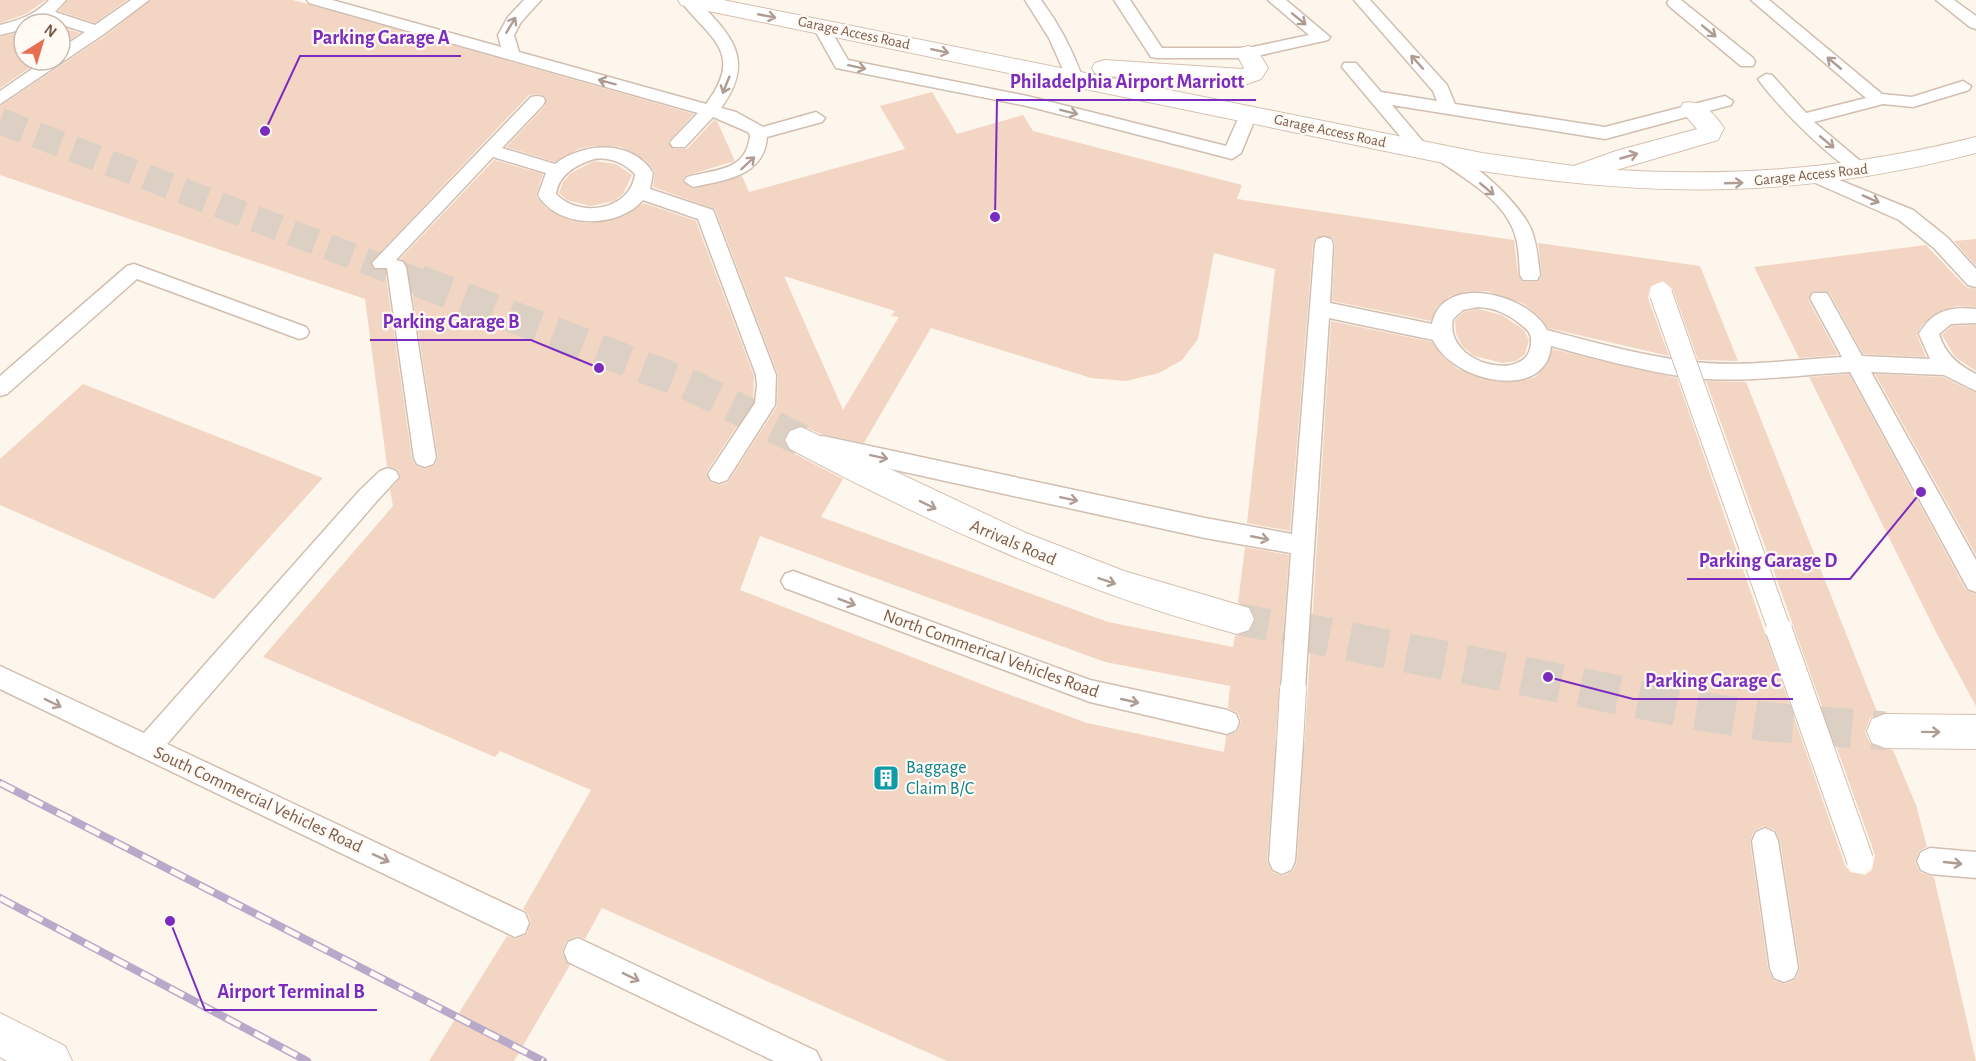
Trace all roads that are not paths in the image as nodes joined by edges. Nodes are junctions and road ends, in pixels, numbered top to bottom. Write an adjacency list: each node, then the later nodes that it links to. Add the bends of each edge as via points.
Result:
1 (58, 0): 13 (lane)
2 (141, 0): 17 (lane)
3 (315, 0): 20 (lane)
4 (533, 0): 20 (lane, one-way to 4, via 506,35)
5 (689, 0): 16 (street, Garage Access Road, one-way to 16); 32 (lane, one-way to 32, via 720,34 729,53 727,85)
6 (1033, 0): 24 (lane, via 1065,51)
7 (1122, 0): 19 (lane, via 1157,53)
8 (1276, 0): 19 (lane, one-way to 19, via 1322,37)
9 (1362, 0): 33 (lane, one-way to 9, via 1441,89)
10 (1759, 0): 29 (lane, one-way to 10)
11 (1944, 0): 15 (lane)
12 (1682, 2): 21 (lane, one-way to 21)
13 (47, 12)
14 (72, 22): 17 (lane)
15 (1976, 24)
16 (821, 27): 24 (street, Garage Access Road, one-way to 24); 35 (lane, one-way to 35, via 842,64 1027,101 1232,153)
17 (98, 30): 18 (lane)
18 (72, 48)
19 (1248, 53): 24 (street, via 1256,68 1244,77 1118,67 1090,71)
20 (512, 56): 32 (lane, one-way to 20)
21 (1748, 62)
22 (1350, 67): 27 (lane)
23 (39, 72): 28 (lane)
24 (1075, 79): 35 (street, Garage Access Road)
25 (1766, 79): 37 (lane)
26 (1963, 86): 29 (lane, via 1913,102)
27 (1376, 97): 33 (lane); 42 (lane)
28 (0, 99)
29 (1879, 100): 37 (lane)
30 (537, 101): 41 (lane)
31 (1725, 101): 34 (lane)
32 (710, 110): 38 (lane, via 746,124); 39 (lane)
33 (1449, 110): 34 (lane, via 1605,133)
34 (1692, 110): 45 (street, one-way to 34, via 1709,134 1711,128)
35 (1248, 114): 42 (street, Garage Access Road)
36 (816, 118): 38 (lane)
37 (1803, 119): 44 (lane, one-way to 44)
38 (759, 134): 47 (lane, one-way to 38, via 747,165 757,153)
39 (679, 143)
40 (1976, 145): 44 (street, Garage Access Road)
41 (489, 150): 43 (lane); 65 (lane, via 389,265)
42 (1431, 152): 45 (street, Garage Access Road); 50 (lane, one-way to 50, via 1494,194 1512,213 1522,231)
43 (559, 171): 48 (lane, via 585,154 620,154 644,173 645,180); 48 (lane, via 546,195 557,207 576,215 600,215 624,204)
44 (1863, 171): 46 (street, Garage Access Road)
45 (1574, 175): 46 (street, Garage Access Road, one-way to 46, via 1707,183)
46 (1817, 177): 51 (lane, one-way to 51, via 1906,215 1941,243)
47 (693, 181)
48 (638, 192): 66 (lane, via 706,215 766,375 765,405)
49 (1324, 244): 54 (lane)
50 (1530, 275)
51 (1975, 280)
52 (1661, 294): 61 (lane, bridge)
53 (1820, 298): 59 (lane)
54 (1320, 309): 57 (lane); 68 (lane)
55 (1976, 316): 60 (lane, via 1951,316 1932,326 1931,343)
56 (299, 332): 63 (lane, via 134,271)
57 (1441, 334): 58 (lane, via 1441,324 1450,309 1466,301 1490,300 1529,318); 58 (lane, via 1449,351 1461,360 1499,375 1514,375 1534,364)
58 (1542, 336): 61 (lane)
59 (1857, 364): 60 (lane); 61 (lane, via 1742,371); 70 (lane)
60 (1948, 367): 62 (lane)
61 (1687, 369): 78 (lane, bridge)
62 (1976, 383)
63 (0, 388)
64 (801, 440): 68 (lane, one-way to 68); 71 (street, Arrivals Road, one-way to 71, via 928,505 1055,561 1167,601)
65 (425, 458)
66 (719, 474)
67 (388, 477): 76 (lane)
68 (1303, 546): 79 (lane, bridge)
69 (793, 581): 73 (lane, North Commerical Vehicles Road, one-way to 73, via 1090,691)
70 (1976, 582)
71 (1237, 619)
72 (0, 677): 76 (lane, South Commercial Vehicles Road, one-way to 76)
73 (1227, 722)
74 (1885, 731): 75 (street, one-way to 75)
75 (1976, 732)
76 (147, 748): 82 (lane, South Commercial Vehicles Road, one-way to 82)
77 (1765, 841): 84 (lane)
78 (1860, 860)
79 (1282, 861)
80 (1930, 861): 81 (lane, one-way to 81)
81 (1976, 865)
82 (515, 923)
83 (578, 952): 87 (lane, one-way to 87)
84 (1784, 968)
85 (0, 1034): 86 (street)
86 (50, 1061)
87 (806, 1061)

